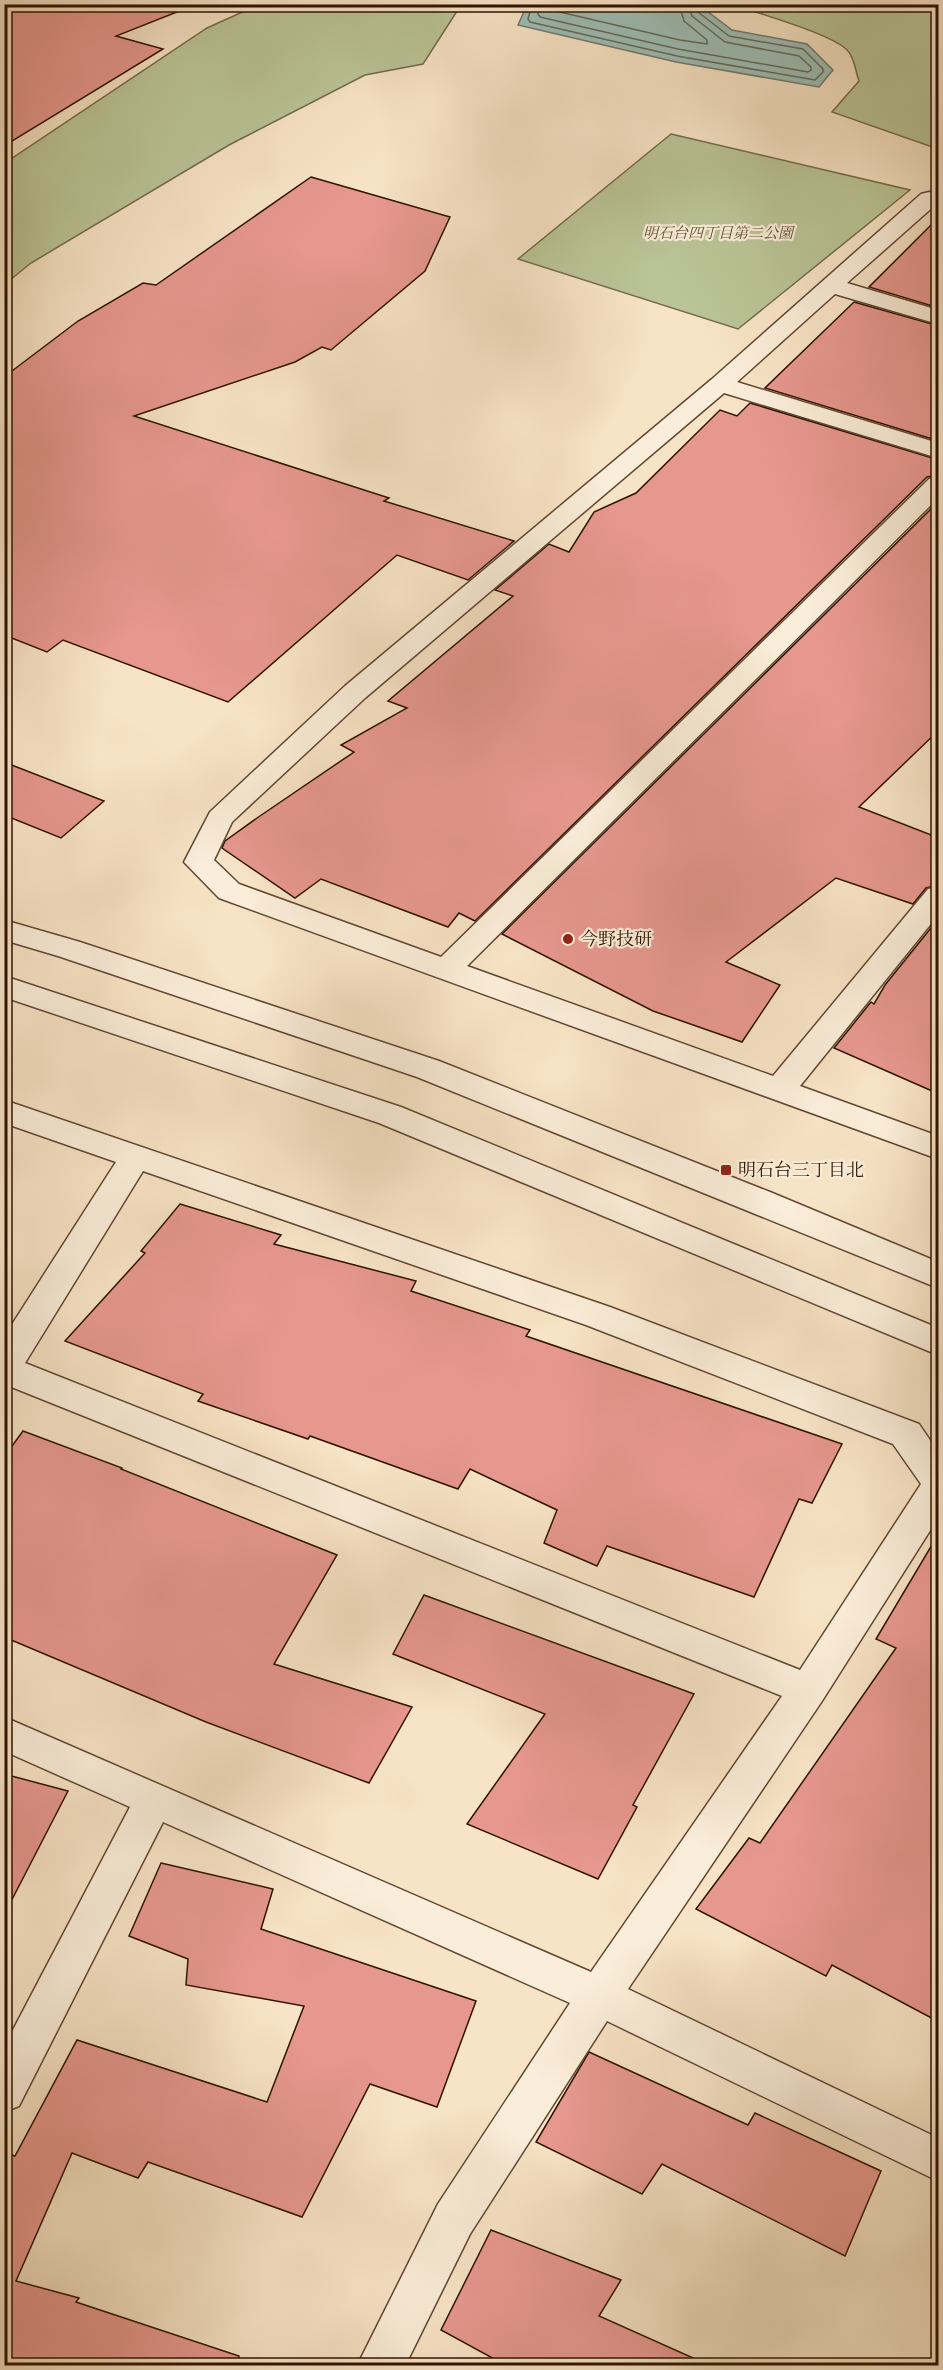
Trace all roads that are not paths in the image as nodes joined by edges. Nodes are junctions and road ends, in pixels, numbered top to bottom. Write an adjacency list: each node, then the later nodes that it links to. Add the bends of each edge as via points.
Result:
1 (939, 202): 2 (street, via 928,200)
2 (832, 286): 3 (street); 4 (street)
3 (939, 317)
4 (720, 384): 5 (street); 9 (street, via 354,692 220,818 199,862 229,891)
5 (939, 451)
6 (939, 484): 9 (street)
7 (939, 896): 11 (street)
8 (4, 930): 15 (street, via 428,1070)
9 (447, 968): 11 (street)
10 (4, 986): 16 (street, via 390,1115)
11 (778, 1090): 13 (street)
12 (4, 1111): 14 (street)
13 (939, 1148)
14 (136, 1156): 17 (street); 18 (street, via 598,1316 906,1434)
15 (939, 1276)
16 (939, 1342)
17 (4, 1368): 20 (street)
18 (939, 1480)
19 (939, 1488): 20 (street)
20 (807, 1690): 23 (street)
21 (4, 1733): 22 (street)
22 (154, 1800): 23 (street); 24 (street)
23 (599, 1996): 25 (street); 26 (street, via 454,2219)
24 (4, 2092)
25 (939, 2160)
26 (380, 2366)

